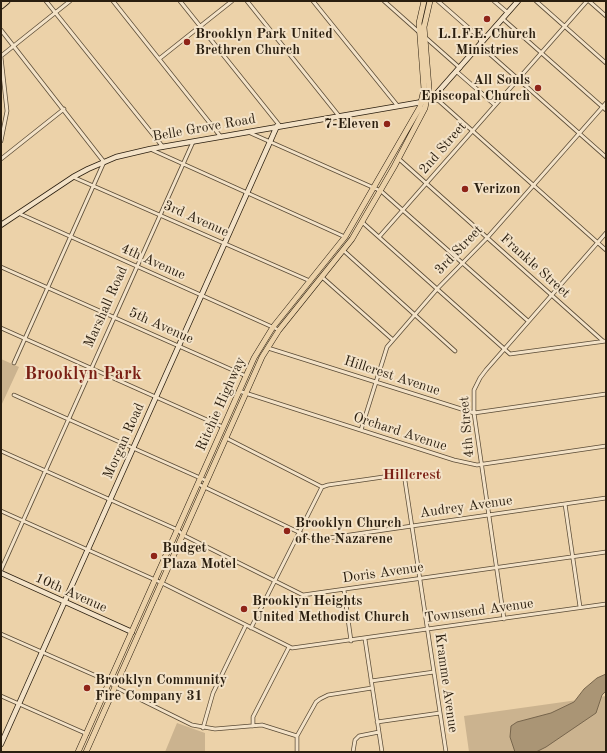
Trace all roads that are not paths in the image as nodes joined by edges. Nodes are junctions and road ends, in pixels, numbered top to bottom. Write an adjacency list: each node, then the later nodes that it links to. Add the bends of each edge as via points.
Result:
1 (8, 1): 17 (highway)
2 (46, 1): 18 (street)
3 (70, 1): 18 (street)
4 (113, 1): 31 (street)
5 (180, 1): 22 (street)
6 (232, 1): 22 (street)
7 (247, 1): 43 (street)
8 (313, 1): 38 (street)
9 (384, 1): 25 (street)
10 (424, 1): 25 (main road, Ritchie Highway)
11 (430, 1): 26 (main road, via 425,18)
12 (438, 1): 27 (street, via 479,37)
13 (494, 1): 19 (street)
14 (518, 1): 19 (street, Belle Grove Road)
15 (536, 1): 23 (street)
16 (588, 1): 20 (street); 23 (street, 2nd Street)
17 (1, 6)
18 (55, 12): 28 (street); 52 (street)
19 (508, 13): 21 (street, Belle Grove Road)
20 (606, 16)
21 (503, 18): 27 (street, Belle Grove Road); 29 (street)
22 (200, 26): 31 (street); 44 (street)
23 (565, 26): 29 (street, 2nd Street); 32 (street)
24 (1, 30): 28 (street)
25 (419, 32): 26 (street); 36 (main road, Ritchie Highway, via 424,89)
26 (424, 36): 33 (street); 35 (main road)
27 (481, 43): 33 (street, Belle Grove Road); 34 (street, via 483,48)
28 (14, 46): 30 (street); 41 (street)
29 (542, 52): 34 (street, 2nd Street); 40 (street)
30 (1, 57): 49 (street, via 7,110)
31 (159, 59): 48 (street)
32 (606, 63)
33 (458, 69): 35 (street, Belle Grove Road, via 437,93); 39 (street)
34 (518, 79): 39 (street, 2nd Street); 47 (street)
35 (428, 98): 36 (street, Belle Grove Road); 45 (street, via 439,101); 56 (main road, Ritchie Highway)
36 (422, 102): 38 (street, Belle Grove Road); 63 (main road, Ritchie Highway)
37 (606, 103): 40 (street, 3rd Street)
38 (397, 105): 43 (street, Belle Grove Road)
39 (495, 105): 45 (street, 2nd Street)
40 (603, 107): 42 (street); 47 (street, 3rd Street)
41 (64, 109): 55 (street); 57 (street)
42 (606, 110)
43 (339, 116): 44 (street, Belle Grove Road)
44 (278, 126): 46 (street, Belle Grove Road); 51 (street, Morgan Road)
45 (472, 131): 60 (street, 2nd Street); 61 (street)
46 (247, 132): 48 (street, Belle Grove Road); 51 (street)
47 (579, 133): 54 (street); 61 (street, 3rd Street)
48 (220, 137): 50 (street, Belle Grove Road)
49 (1, 141)
50 (193, 142): 52 (street, Belle Grove Road); 58 (street, Marshall Road)
51 (270, 142): 63 (street); 65 (street, Morgan Road)
52 (163, 147): 53 (street, Belle Grove Road)
53 (150, 149): 57 (street, Belle Grove Road); 58 (street)
54 (606, 157)
55 (1, 159)
56 (398, 159): 60 (street, Frankle Street); 64 (main road, Ritchie Highway)
57 (104, 162): 59 (street, Belle Grove Road); 62 (street)
58 (183, 164): 65 (street); 68 (street, Marshall Road)
59 (73, 177): 62 (street, 3rd Avenue); 67 (street, Belle Grove Road)
60 (426, 183): 66 (street, 2nd Street); 75 (street, Frankle Street)
61 (533, 185): 75 (street, 3rd Street); 76 (street)
62 (93, 186): 68 (street, 3rd Avenue); 72 (street)
63 (375, 189): 64 (street); 73 (main road, Ritchie Highway)
64 (381, 191): 66 (street); 69 (main road, Ritchie Highway)
65 (247, 193): 73 (street); 77 (street, Morgan Road)
66 (402, 210): 74 (street, 2nd Street); 80 (street)
67 (18, 213): 70 (street, Belle Grove Road); 72 (street, 4th Avenue)
68 (159, 215): 77 (street, 3rd Avenue); 81 (street, Marshall Road)
69 (362, 222): 74 (street); 79 (main road, Ritchie Highway)
70 (1, 224)
71 (606, 233): 76 (street, 4th Street)
72 (71, 237): 81 (street, 4th Avenue); 85 (street)
73 (345, 237): 84 (main road, Ritchie Highway)
74 (379, 237): 86 (street)
75 (487, 238): 80 (street, 3rd Street); 88 (street, Frankle Street)
76 (598, 243): 78 (street); 88 (street, 4th Street)
77 (224, 244): 84 (street, 3rd Avenue); 87 (street, Morgan Road)
78 (606, 250)
79 (344, 251): 83 (main road, Ritchie Highway); 89 (street)
80 (463, 264): 86 (street, 3rd Street); 91 (street)
81 (136, 266): 87 (street, 4th Avenue); 90 (street, Marshall Road)
82 (1, 267): 85 (street, 5th Avenue)
83 (322, 277): 94 (main road, Ritchie Highway); 96 (street)
84 (310, 282): 92 (main road, Ritchie Highway)
85 (48, 288): 90 (street, 5th Avenue); 95 (street)
86 (438, 288): 89 (street, 3rd Street); 100 (street)
87 (201, 295): 92 (street, 4th Avenue); 98 (street, Morgan Road)
88 (551, 295): 91 (street, 4th Street); 97 (street, Frankle Street)
89 (415, 315): 96 (street, 3rd Street); 101 (street)
90 (114, 317): 98 (street, 5th Avenue); 103 (street, Marshall Road)
91 (528, 321): 100 (street, 4th Street)
92 (273, 327): 94 (street, 4th Avenue); 104 (main road, Ritchie Highway)
93 (1, 328): 95 (street)
94 (279, 330): 99 (main road, Ritchie Highway)
95 (25, 339): 102 (street); 103 (street)
96 (393, 340): 105 (street, 3rd Street, via 387,347)
97 (604, 341): 100 (street, via 510,354)
98 (179, 346): 104 (street, 5th Avenue); 110 (street, Morgan Road)
99 (268, 348): 105 (street, Hillcrest Avenue); 107 (main road, Ritchie Highway)
100 (504, 348): 111 (street, 4th Street, via 476,384 473,396)
101 (455, 351)
102 (14, 363)
103 (91, 368): 110 (street); 112 (street, Marshall Road)
104 (246, 376): 106 (main road, Ritchie Highway)
105 (376, 382): 111 (street, Hillcrest Avenue); 114 (street, 3rd Street)
106 (239, 391): 107 (street, Orchard Avenue); 113 (main road, Ritchie Highway)
107 (246, 393): 114 (street, Orchard Avenue); 115 (main road, Ritchie Highway)
108 (606, 394): 111 (street, Hillcrest Avenue)
109 (14, 395): 112 (street)
110 (156, 397): 113 (street); 117 (street, Morgan Road)
111 (474, 413): 119 (street, 4th Street)
112 (68, 419): 117 (street); 120 (street, Marshall Road)
113 (223, 427): 121 (main road, Ritchie Highway)
114 (361, 430): 119 (street, Orchard Avenue, via 454,460)
115 (226, 438): 122 (main road, Ritchie Highway); 125 (street)
116 (606, 446): 119 (street, Orchard Avenue)
117 (133, 448): 121 (street); 127 (street, Morgan Road)
118 (1, 451): 120 (street)
119 (481, 464): 130 (street, 4th Street)
120 (45, 470): 127 (street); 131 (street, Marshall Road)
121 (201, 478): 122 (street); 123 (main road, Ritchie Highway)
122 (207, 481): 124 (main road, Ritchie Highway)
123 (198, 484): 124 (street, Audrey Avenue); 133 (main road, Ritchie Highway)
124 (204, 487): 134 (street, Audrey Avenue); 135 (main road, Ritchie Highway)
125 (322, 487): 132 (street, Kramme Avenue, via 404,474); 134 (street)
126 (606, 498): 128 (street, Audrey Avenue)
127 (110, 499): 133 (street); 136 (street, Morgan Road)
128 (565, 504): 130 (street, Audrey Avenue); 138 (street)
129 (1, 510): 131 (street, Townsend Avenue)
130 (489, 515): 132 (street, Audrey Avenue); 139 (street, 4th Street)
131 (23, 521): 136 (street, Townsend Avenue); 140 (street, Marshall Road)
132 (412, 526): 134 (street, Audrey Avenue, via 318,540 312,540); 142 (street, Kramme Avenue)
133 (178, 530): 135 (street, Doris Avenue); 143 (main road, Ritchie Highway)
134 (299, 533): 144 (street)
135 (183, 535): 144 (street, Doris Avenue); 145 (main road, Ritchie Highway)
136 (88, 550): 143 (street, Townsend Avenue); 147 (street, Morgan Road)
137 (606, 552): 138 (street, Doris Avenue)
138 (572, 556): 139 (street, Doris Avenue); 149 (street)
139 (496, 568): 142 (street, Doris Avenue); 150 (street, 4th Street)
140 (1, 570)
141 (1, 573): 147 (street, 10th Avenue)
142 (420, 579): 146 (street, Doris Avenue); 153 (street, Kramme Avenue)
143 (156, 580): 145 (street, Townsend Avenue); 154 (main road, Ritchie Highway)
144 (274, 581): 146 (street, Doris Avenue, via 303,595); 152 (street)
145 (162, 583): 151 (street, Townsend Avenue); 163 (main road, Ritchie Highway)
146 (344, 590): 157 (street)
147 (64, 602): 154 (street, 10th Avenue); 159 (street, Morgan Road)
148 (606, 604): 149 (street, Townsend Avenue)
149 (580, 607): 150 (street, Townsend Avenue)
150 (504, 618): 153 (street, Townsend Avenue)
151 (246, 625): 152 (street, Townsend Avenue); 170 (street, via 213,693)
152 (251, 628): 158 (street, Townsend Avenue)
153 (427, 630): 156 (street, Townsend Avenue); 160 (street, Kramme Avenue)
154 (132, 632): 162 (main road, Ritchie Highway)
155 (1, 634): 159 (street)
156 (365, 639): 157 (street, Townsend Avenue); 161 (street)
157 (351, 641): 158 (street, Townsend Avenue, via 296,649)
158 (289, 647): 169 (street, via 253,717)
159 (42, 652): 162 (street); 166 (street, Morgan Road)
160 (434, 672): 161 (street); 167 (street, Kramme Avenue)
161 (371, 681): 164 (street)
162 (110, 682): 163 (street); 172 (main road, Ritchie Highway)
163 (115, 687): 170 (street, via 185,722); 176 (main road, Ritchie Highway)
164 (372, 688): 168 (street); 173 (street, via 320,698)
165 (1, 696): 166 (street)
166 (19, 704): 172 (street); 174 (street, Morgan Road)
167 (440, 713): 168 (street); 180 (street, Kramme Avenue)
168 (377, 722): 171 (street)
169 (253, 726): 170 (street); 173 (street, via 270,727)
170 (203, 728)
171 (379, 732): 178 (street, via 359,736 355,740); 179 (street)
172 (87, 734): 175 (main road, Ritchie Highway)
173 (297, 736): 177 (street)
174 (1, 744)
175 (78, 752)
176 (86, 752)
177 (297, 752)
178 (353, 752)
179 (382, 752)
180 (446, 752)

